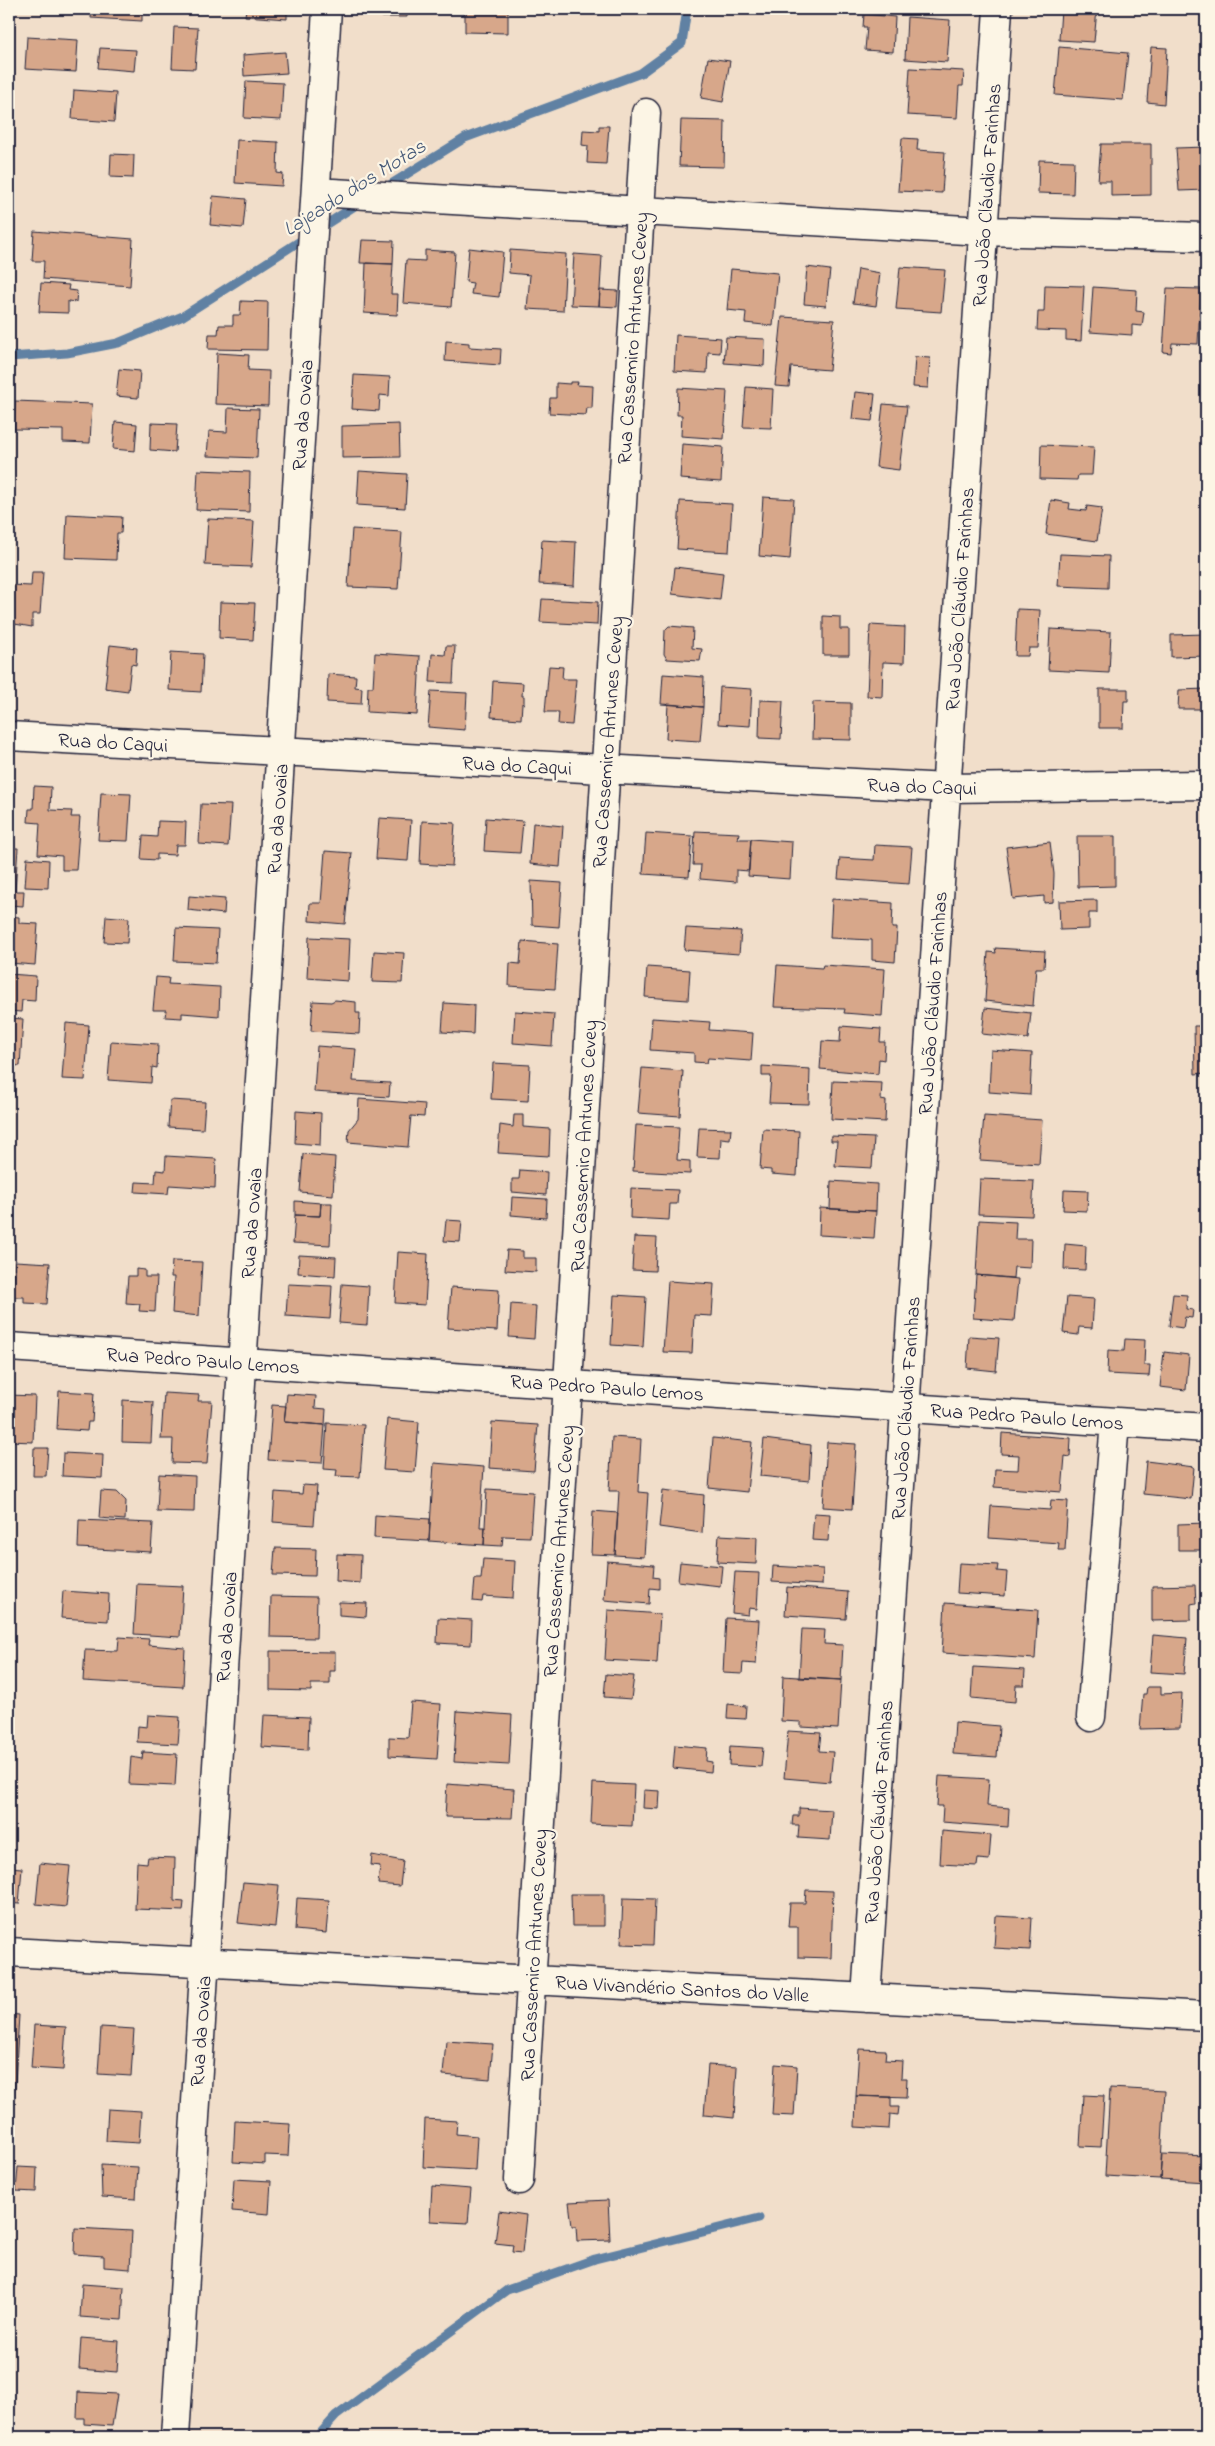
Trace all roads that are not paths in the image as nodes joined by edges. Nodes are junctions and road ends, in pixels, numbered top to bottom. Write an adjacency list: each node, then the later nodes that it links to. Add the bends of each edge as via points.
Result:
1 (327, 9): 4 (street, Rua da Ovaia)
2 (998, 9): 6 (street, Rua João Cláudio Farinhas)
3 (646, 113): 5 (street, Rua Cassemiro Antunes Cevey)
4 (315, 200): 5 (street, via 350,194); 9 (street, Rua da Ovaia)
5 (640, 211): 6 (street); 10 (street, Rua Cassemiro Antunes Cevey)
6 (983, 231): 7 (street); 12 (street, Rua João Cláudio Farinhas)
7 (1206, 237)
8 (9, 736): 9 (street, Rua do Caqui)
9 (281, 752): 10 (street, Rua do Caqui); 14 (street, Rua da Ovaia)
10 (606, 770): 12 (street, Rua do Caqui); 15 (street, Rua Cassemiro Antunes Cevey)
11 (1206, 785): 12 (street, Rua do Caqui)
12 (946, 788): 16 (street, Rua João Cláudio Farinhas)
13 (9, 1347): 14 (street, Rua Pedro Paulo Lemos)
14 (243, 1363): 15 (street, Rua Pedro Paulo Lemos); 21 (street, Rua da Ovaia)
15 (568, 1385): 16 (street, Rua Pedro Paulo Lemos); 22 (street, Rua Cassemiro Antunes Cevey)
16 (905, 1408): 17 (street, Rua Pedro Paulo Lemos); 23 (street, Rua João Cláudio Farinhas)
17 (1115, 1422): 18 (street, Rua Pedro Paulo Lemos); 19 (street)
18 (1206, 1428)
19 (1091, 1717)
20 (9, 1952): 21 (street, Rua Vivandério Santos do Valle)
21 (205, 1963): 22 (street, Rua Vivandério Santos do Valle); 26 (street, Rua da Ovaia)
22 (532, 1980): 23 (street, Rua Vivandério Santos do Valle); 25 (street, Rua Cassemiro Antunes Cevey)
23 (866, 1998): 24 (street, Rua Vivandério Santos do Valle)
24 (1206, 2016)
25 (519, 2180)
26 (175, 2437)

